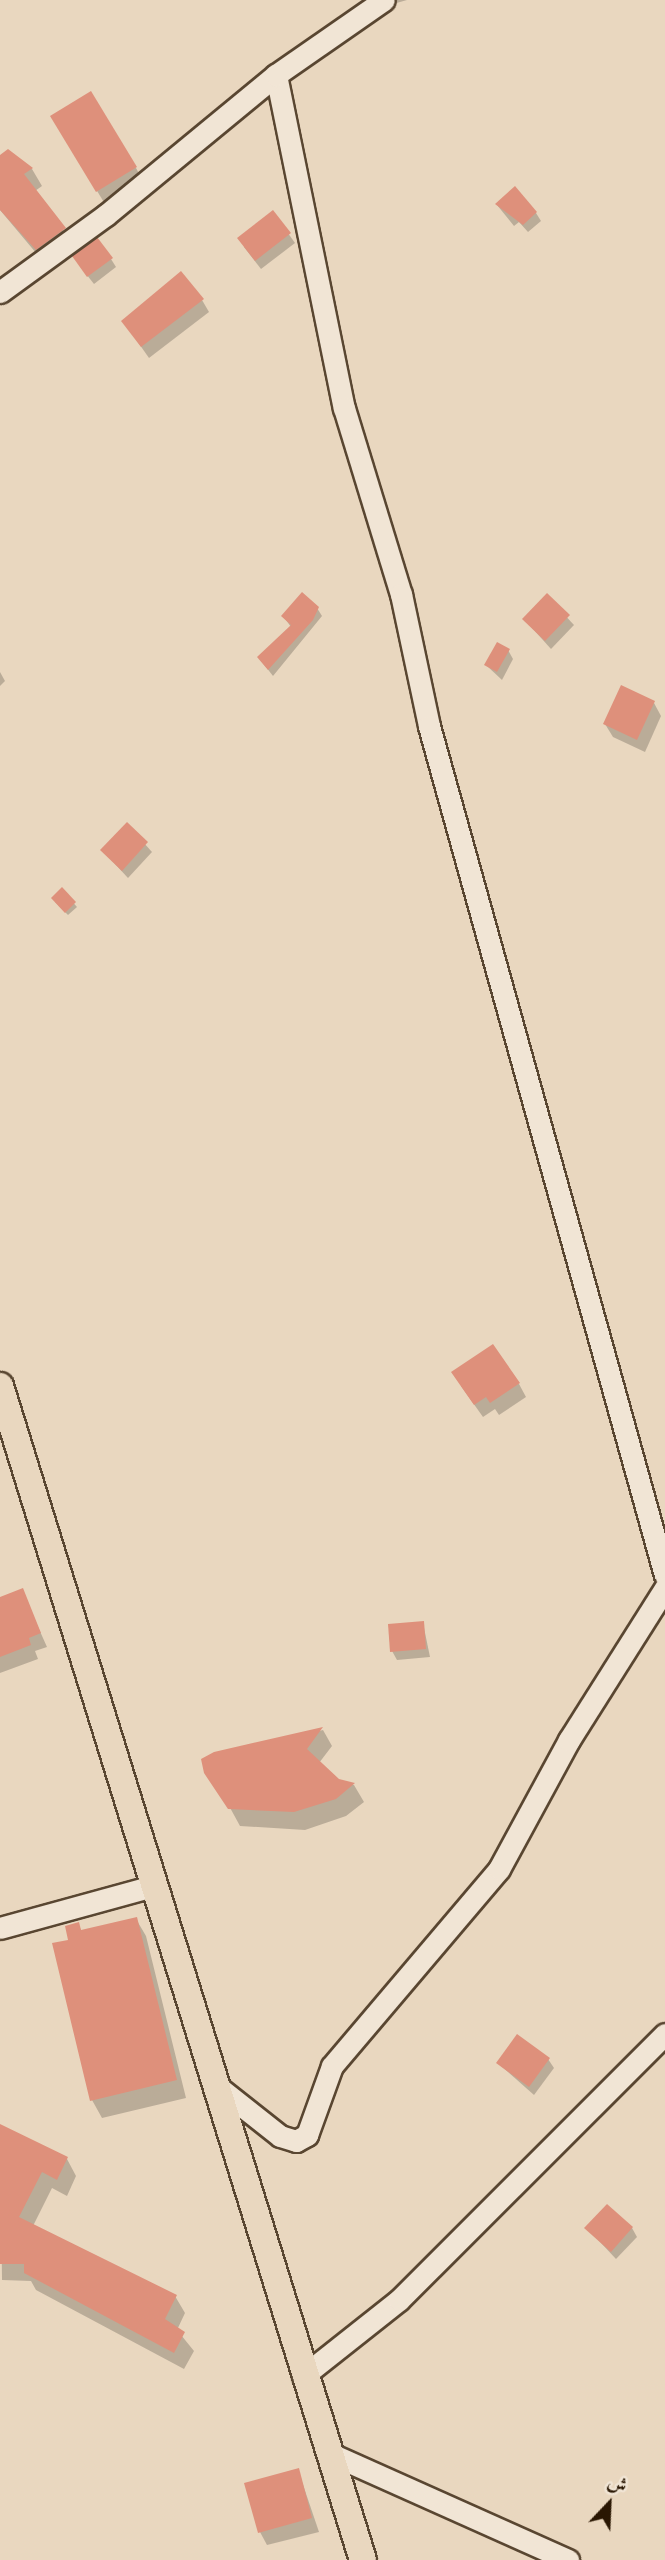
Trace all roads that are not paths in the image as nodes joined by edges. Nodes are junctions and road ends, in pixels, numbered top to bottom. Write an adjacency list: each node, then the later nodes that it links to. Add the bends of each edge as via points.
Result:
1 (384, 0): 2 (street)
2 (276, 75): 3 (street, via 106,215); 5 (street, via 344,408 401,594 433,739)
3 (0, 292)
4 (0, 1387): 7 (main road)
5 (665, 1575)
6 (665, 1588): 10 (street, via 569,1740 491,1880 332,2066 307,2134 296,2141 280,2136)
7 (152, 1886): 8 (street); 10 (main road)
8 (0, 1927)
9 (665, 2034): 11 (street, via 399,2300)
10 (211, 2082): 11 (main road)
11 (303, 2376): 12 (main road)
12 (329, 2453): 13 (main road); 14 (street)
13 (363, 2560)
14 (568, 2560)

